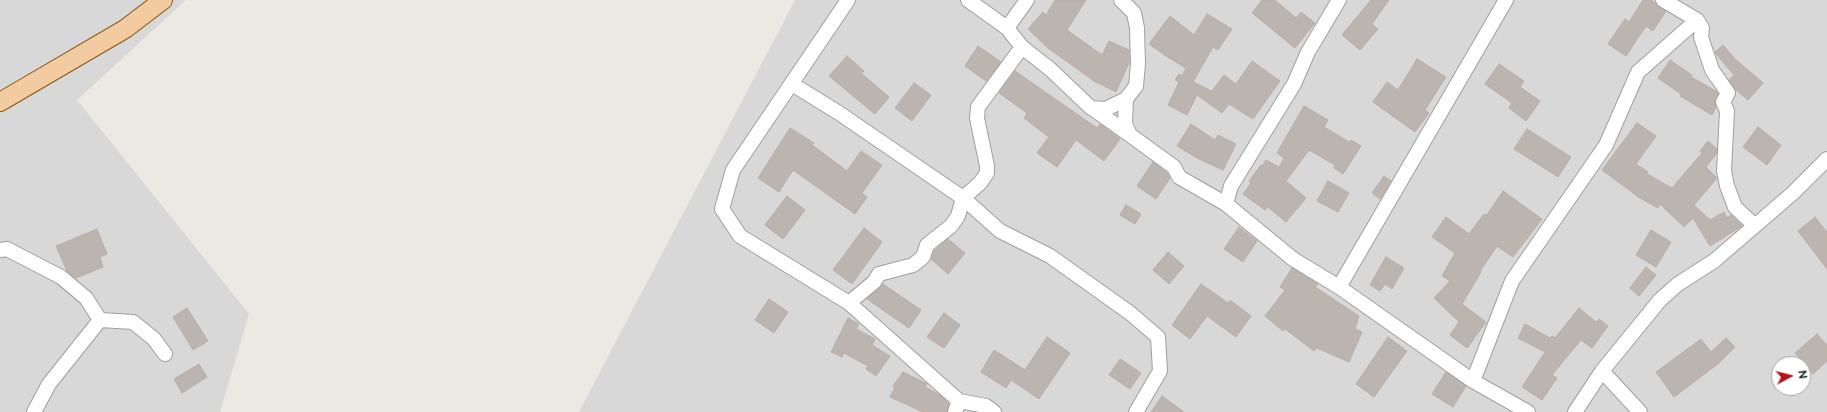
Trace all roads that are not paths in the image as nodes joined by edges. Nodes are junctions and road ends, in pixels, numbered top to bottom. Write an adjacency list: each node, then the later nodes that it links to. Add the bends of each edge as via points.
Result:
1 (163, 0): 14 (main road, via 125,29)
2 (848, 0): 12 (street)
3 (968, 0): 10 (street)
4 (1027, 0): 10 (street)
5 (1121, 0): 13 (street, via 1134,13 1137,28 1136,86)
6 (1339, 0): 19 (street, via 1308,52 1294,84 1231,186)
7 (1506, 0): 22 (street)
8 (1662, 0): 9 (street)
9 (1697, 20): 20 (street, via 1702,28 1701,36 1712,70 1728,93 1723,102 1727,111 1724,171 1727,186 1735,207); 27 (street, via 1638,72 1606,145 1512,281)
10 (1007, 28): 11 (street)
11 (1022, 47): 15 (street, via 1050,69); 18 (street, via 978,108 977,118 988,166 987,174)
12 (792, 84): 18 (street); 23 (street, via 733,170 722,208 740,236)
13 (1126, 99): 15 (street, via 1106,109); 16 (street, via 1125,124)
14 (0, 102)
15 (1091, 108): 16 (street)
16 (1130, 135): 19 (street, via 1174,167 1179,177)
17 (1827, 159): 20 (street, via 1793,193)
18 (963, 198): 23 (street, via 958,216 951,226 926,245 923,257 913,265 880,274); 31 (street, via 1000,231 1050,256 1130,313 1158,337 1160,371)
19 (1226, 204): 22 (street, via 1294,259)
20 (1754, 225): 26 (street, via 1714,260 1678,284 1660,300)
21 (0, 250): 24 (street, via 7,249 61,277 86,298)
22 (1338, 287): 27 (street)
23 (849, 303): 28 (street)
24 (100, 320): 25 (street, via 133,322 154,339); 29 (street, via 49,384)
25 (165, 354)
26 (1602, 371): 33 (street); 34 (street)
27 (1473, 381): 32 (street)
28 (957, 406): 30 (street, via 986,406)
29 (34, 412)
30 (994, 412)
31 (1136, 412)
32 (1528, 412)
33 (1575, 412)
34 (1640, 412)

